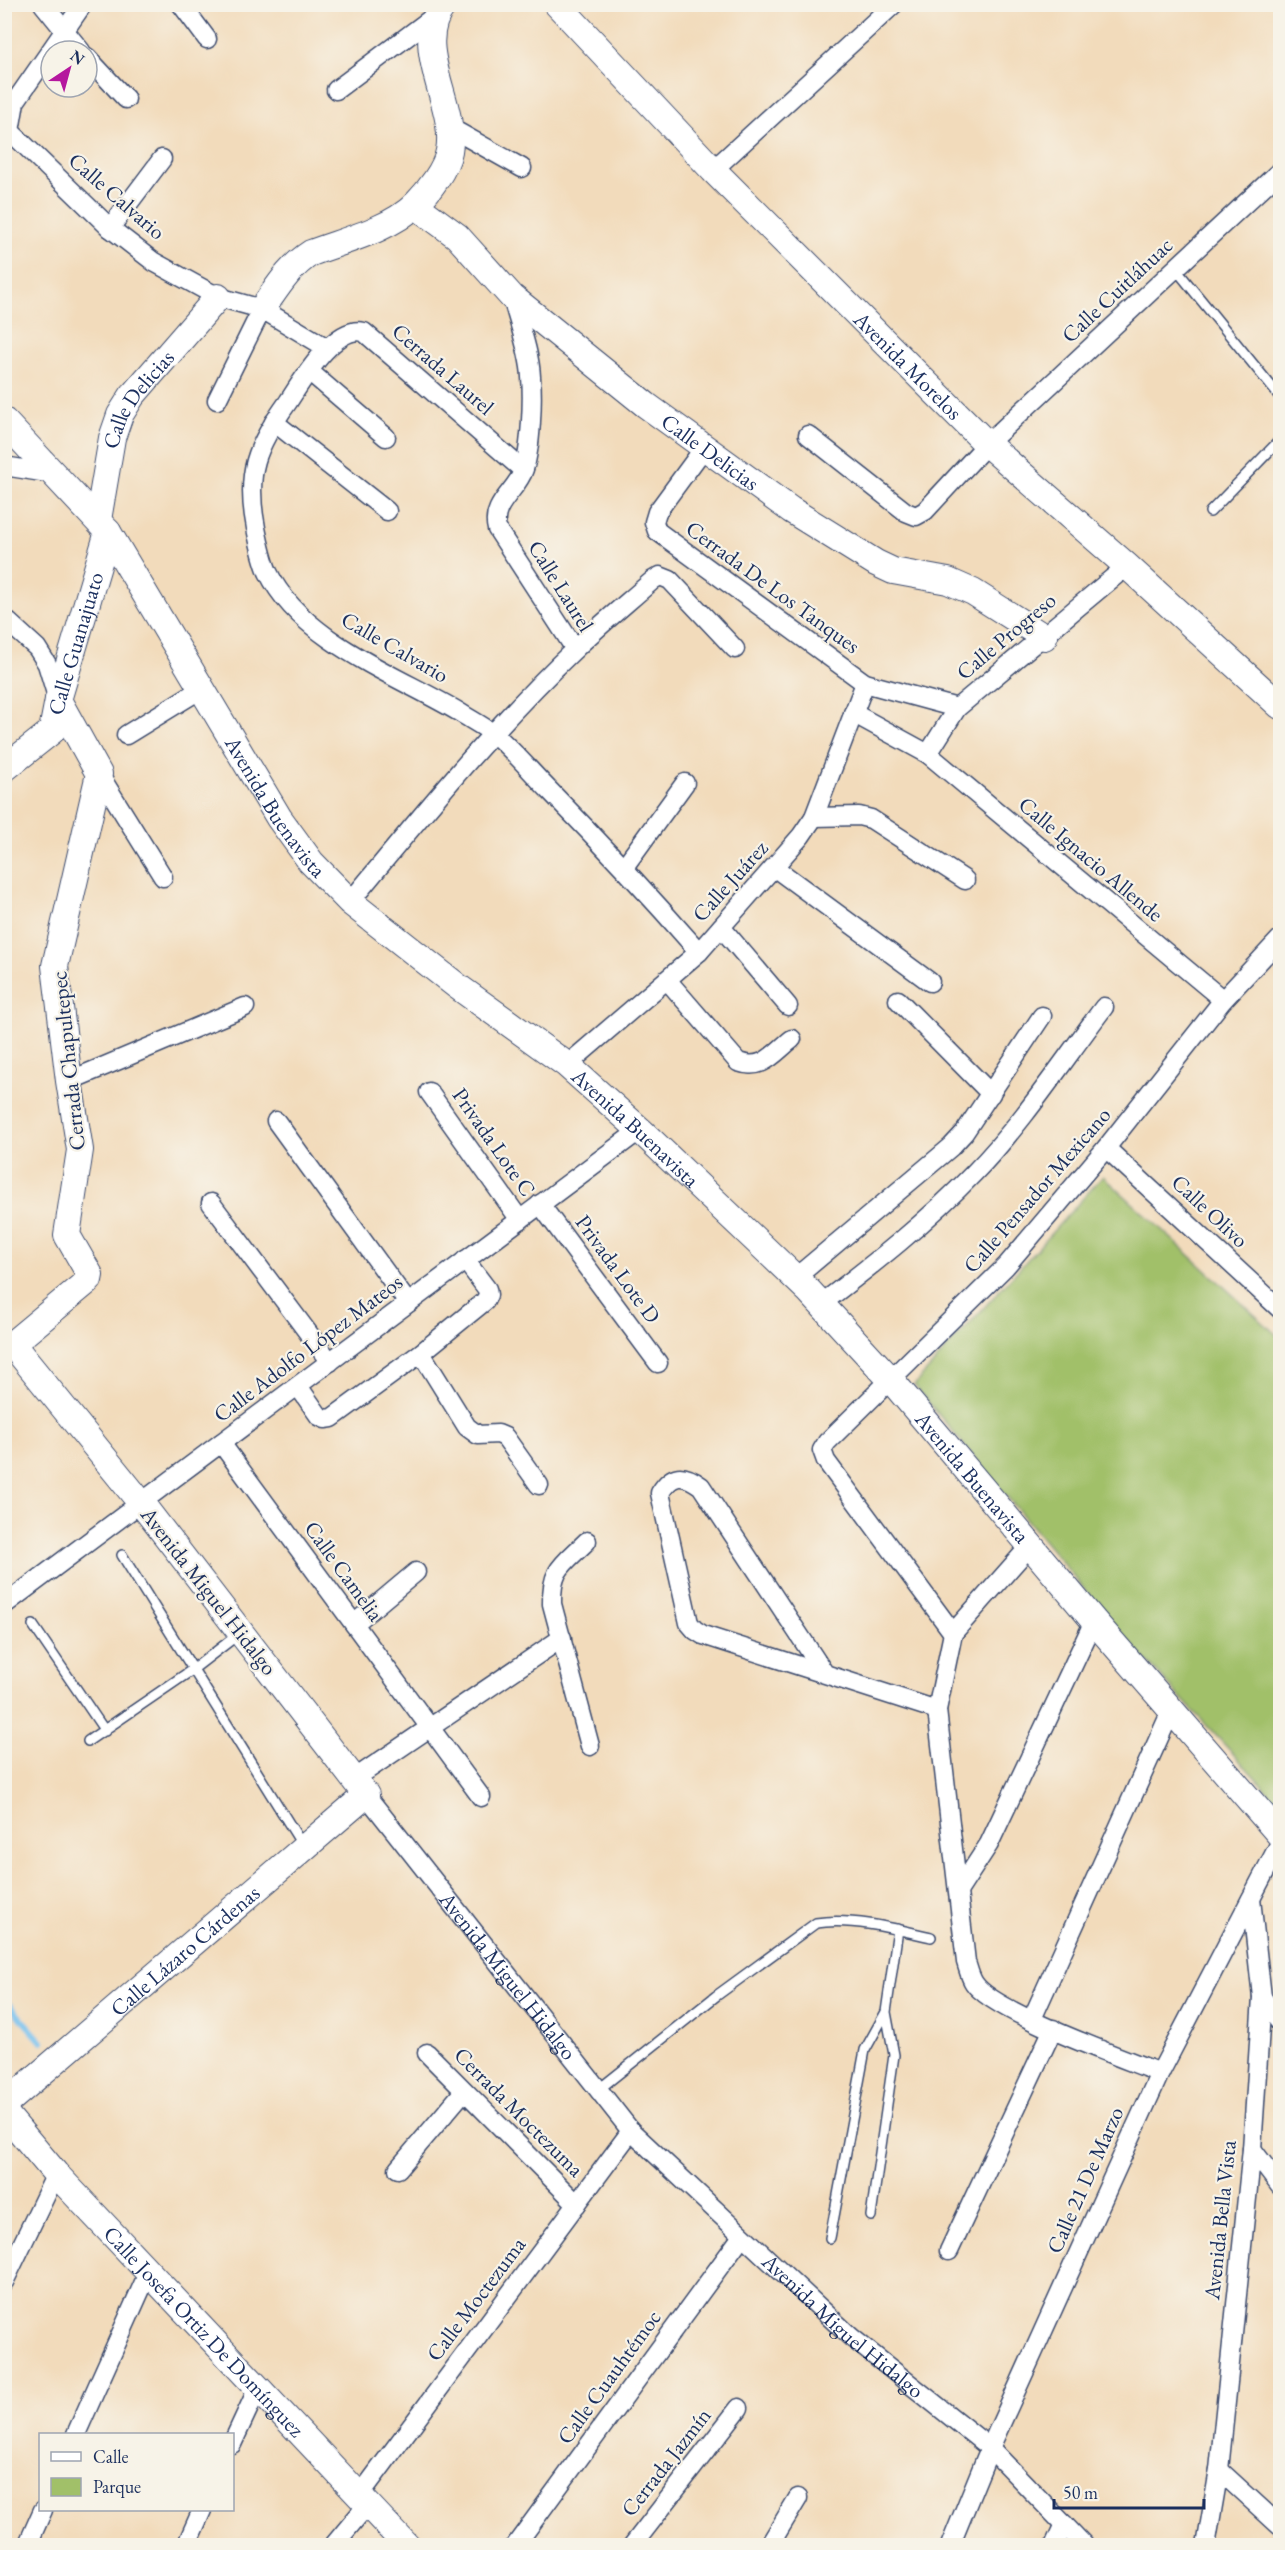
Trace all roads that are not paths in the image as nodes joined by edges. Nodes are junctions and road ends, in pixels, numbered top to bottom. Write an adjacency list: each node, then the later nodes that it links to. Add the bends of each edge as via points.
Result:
1 (43, 4): 7 (street)
2 (83, 4): 7 (street)
3 (181, 4): 9 (street)
4 (556, 4): 18 (street, Avenida Morelos)
5 (894, 4): 18 (street)
6 (440, 10): 11 (street); 14 (street, via 431,45)
7 (63, 31): 8 (street); 12 (street)
8 (70, 39)
9 (207, 39)
10 (99, 70): 13 (street)
11 (336, 90)
12 (10, 97): 15 (street)
13 (126, 99)
14 (449, 126): 17 (street); 20 (street, via 447,158)
15 (7, 135): 21 (street, Calle Calvario)
16 (162, 159): 21 (street)
17 (522, 168)
18 (713, 170): 35 (street, Avenida Morelos)
19 (1281, 171): 22 (street, Calle Cuitláhuac)
20 (415, 205): 24 (street, Calle Delicias, via 457,236); 25 (street, via 382,226 311,252 291,268)
21 (110, 228): 23 (street, Calle Calvario, via 154,262)
22 (1175, 268): 28 (lane); 35 (street, Calle Cuitláhuac)
23 (218, 297): 25 (street, Calle Calvario); 42 (street, Calle Delicias, via 120,415 112,438)
24 (512, 297): 36 (street, Calle Delicias); 38 (street, Calle Laurel, via 531,376)
25 (262, 309): 26 (street, Calle Calvario); 29 (street)
26 (327, 348): 27 (street, Calle Calvario); 38 (street, Cerrada Laurel, via 348,332 364,332)
27 (309, 371): 31 (street, Calle Calvario); 33 (street)
28 (1281, 397)
29 (217, 400)
30 (4, 421): 39 (street, Avenida Buenavista)
31 (274, 422): 40 (street); 54 (street, Calle Calvario, via 258,450 251,486 260,547 268,572 283,597 341,648)
32 (808, 435): 35 (street, Calle Cuitláhuac, via 916,516)
33 (387, 436)
34 (1281, 440): 41 (lane)
35 (987, 444): 43 (street, Avenida Morelos)
36 (704, 448): 45 (street, Calle Delicias, via 791,510 876,563 948,581 973,592); 48 (street, Cerrada De Los Tanques, via 657,512 657,531)
37 (4, 466): 39 (street)
38 (524, 470): 46 (street, Calle Laurel, via 495,519)
39 (54, 474): 42 (street, Avenida Buenavista)
40 (387, 511)
41 (1210, 512)
42 (103, 526): 49 (street, Avenida Buenavista); 50 (street, Calle Guanajuato)
43 (1127, 566): 45 (street, Calle Progreso); 51 (street, Avenida Morelos)
44 (4, 618): 50 (street, via 37,648 47,664)
45 (1044, 637): 52 (street, Calle Progreso)
46 (575, 649): 47 (street, via 660,576 670,580); 54 (street, Calle Laurel)
47 (735, 649)
48 (865, 683): 52 (street, Cerrada De Los Tanques); 53 (street, Calle Juárez)
49 (201, 689): 55 (street); 65 (street, Avenida Buenavista, via 279,818 311,862)
50 (58, 700): 57 (street, Calle Guanajuato, via 48,736); 58 (street)
51 (1281, 705)
52 (957, 708): 56 (street, Calle Progreso)
53 (853, 713): 56 (street, Calle Ignacio Allende); 60 (street, Calle Juárez)
54 (494, 734): 61 (street, Calle Calvario); 65 (street, Calle Laurel, via 442,790)
55 (126, 735)
56 (928, 754): 72 (street, Calle Ignacio Allende)
57 (4, 769)
58 (99, 774): 63 (street); 79 (street, Cerrada Chapultepec, via 55,966)
59 (685, 783): 61 (street)
60 (814, 817): 62 (street, Calle Juárez); 64 (street, via 871,819)
61 (624, 867): 68 (street, Calle Calvario)
62 (775, 868): 66 (street, Calle Juárez); 70 (street)
63 (163, 877)
64 (965, 880)
65 (350, 902): 78 (street, Avenida Buenavista)
66 (722, 927): 68 (street, Calle Juárez); 73 (street)
67 (1281, 939): 72 (street, Calle Pensador Mexicano)
68 (699, 952): 69 (street, Calle Juárez)
69 (668, 981): 77 (street, via 738,1062 761,1064); 78 (street, Calle Juárez)
70 (930, 982)
71 (898, 1000): 81 (street)
72 (1223, 1000): 84 (street, Calle Pensador Mexicano)
73 (788, 1005)
74 (245, 1006): 79 (street)
75 (1104, 1006): 91 (street, via 974,1173 907,1238)
76 (1042, 1016): 81 (street)
77 (792, 1040)
78 (567, 1065): 83 (street, Avenida Buenavista)
79 (69, 1081): 93 (street, Cerrada Chapultepec, via 80,1150 68,1235 90,1275 89,1281)
80 (429, 1092): 87 (street, Privada Lote C)
81 (991, 1094): 89 (street, via 951,1147)
82 (276, 1121): 90 (street)
83 (640, 1130): 86 (street, Calle Adolfo López Mateos); 89 (street, Avenida Buenavista)
84 (1106, 1148): 92 (street, Calle Olivo); 97 (street, Calle Pensador Mexicano, via 1006,1266)
85 (211, 1203): 95 (street)
86 (540, 1204): 87 (street, Calle Adolfo López Mateos); 96 (street, Privada Lote D)
87 (520, 1220): 88 (street, Calle Adolfo López Mateos)
88 (465, 1260): 90 (street, Calle Adolfo López Mateos); 94 (street, via 488,1295)
89 (795, 1278): 91 (street, Avenida Buenavista)
90 (408, 1303): 95 (street, Calle Adolfo López Mateos)
91 (821, 1304): 97 (street, Avenida Buenavista)
92 (1281, 1309)
93 (7, 1343): 101 (street, Avenida Miguel Hidalgo)
94 (420, 1353): 98 (street, via 332,1418 320,1416); 100 (street, via 467,1427 478,1435 505,1437)
95 (330, 1362): 98 (street, Calle Adolfo López Mateos)
96 (658, 1363)
97 (892, 1380): 103 (street, Avenida Buenavista); 111 (street, Calle Pensador Mexicano, via 822,1450 826,1461)
98 (298, 1386): 99 (street, Calle Adolfo López Mateos)
99 (221, 1443): 101 (street, Calle Adolfo López Mateos); 108 (street, Calle Camelia)
100 (539, 1485)
101 (141, 1503): 106 (street, Calle Adolfo López Mateos); 110 (street, Avenida Miguel Hidalgo)
102 (587, 1541): 112 (street, via 557,1570 551,1584 552,1604)
103 (1030, 1546): 107 (street, Avenida Buenavista); 111 (street)
104 (122, 1555): 113 (lane)
105 (416, 1572): 108 (street)
106 (4, 1605)
107 (1094, 1621): 115 (street, Avenida Buenavista); 126 (street, via 989,1844)
108 (354, 1624): 117 (street, Calle Camelia)
109 (33, 1625): 118 (lane)
110 (240, 1633): 113 (lane); 121 (street, Avenida Miguel Hidalgo)
111 (953, 1633): 116 (street)
112 (562, 1638): 117 (street); 120 (street)
113 (192, 1670): 118 (lane); 125 (lane)
114 (825, 1674): 114 (street, via 701,1486 678,1476 666,1483 660,1493 689,1623 703,1635); 116 (street)
115 (1172, 1709): 123 (street, Avenida Buenavista); 132 (street)
116 (937, 1710): 126 (street)
117 (429, 1727): 121 (street); 122 (street, Calle Camelia)
118 (105, 1731): 119 (lane)
119 (88, 1741)
120 (590, 1746)
121 (360, 1787): 125 (street, Calle Lázaro Cárdenas); 137 (street, Avenida Miguel Hidalgo)
122 (481, 1797)
123 (1281, 1835)
124 (1281, 1843): 127 (street, Calle 21 De Marzo)
125 (304, 1848): 139 (street, Calle Lázaro Cárdenas)
126 (959, 1890): 132 (street, via 966,1962 974,1983 991,2000)
127 (1251, 1899): 130 (street, Avenida Bella Vista); 136 (street, Calle 21 De Marzo)
128 (898, 1929): 129 (lane); 131 (lane); 137 (lane, via 830,1921 816,1923)
129 (931, 1937)
130 (1262, 1997): 133 (street); 142 (street, Avenida Bella Vista)
131 (886, 2012): 147 (lane, via 894,2055); 149 (lane, via 865,2050)
132 (1032, 2019): 134 (street)
133 (1281, 2023)
134 (1053, 2029): 136 (street); 150 (street)
135 (427, 2053): 138 (street, Cerrada Moctezuma)
136 (1160, 2073): 157 (street, Calle 21 De Marzo)
137 (598, 2090): 141 (street, Avenida Miguel Hidalgo)
138 (464, 2091): 143 (street); 146 (street, Cerrada Moctezuma)
139 (4, 2104)
140 (4, 2112): 144 (street, Calle Josefa Ortiz De Domínguez)
141 (631, 2131): 146 (street, Calle Moctezuma); 148 (street, Avenida Miguel Hidalgo)
142 (1252, 2148): 145 (street); 158 (street, Avenida Bella Vista)
143 (398, 2169)
144 (56, 2174): 151 (street, Calle Josefa Ortiz De Domínguez); 152 (street)
145 (1281, 2186)
146 (577, 2204): 160 (street, Calle Moctezuma)
147 (872, 2216)
148 (742, 2236): 157 (street, Avenida Miguel Hidalgo, via 851,2337); 169 (street, Calle Cuauhtémoc)
149 (830, 2238)
150 (949, 2251)
151 (149, 2271): 153 (street, Calle Josefa Ortiz De Domínguez); 155 (street)
152 (4, 2282)
153 (258, 2388): 156 (street); 160 (street, Calle Josefa Ortiz De Domínguez)
154 (739, 2408): 170 (street, Cerrada Jazmín)
155 (76, 2433)
156 (234, 2440)
157 (990, 2448): 163 (street, Avenida Miguel Hidalgo); 172 (street, Calle 21 De Marzo)
158 (1219, 2470): 164 (street); 175 (street, Avenida Bella Vista)
159 (798, 2498): 171 (street)
160 (364, 2499): 167 (street, Calle Moctezuma); 168 (street, Calle Josefa Ortiz De Domínguez)
161 (43, 2511): 165 (street)
162 (202, 2511): 166 (street)
163 (1064, 2524): 173 (street); 174 (street, Avenida Miguel Hidalgo)
164 (1281, 2526)
165 (27, 2546)
166 (186, 2546)
167 (333, 2546)
168 (407, 2546)
169 (515, 2546)
170 (632, 2546)
171 (768, 2546)
172 (950, 2546)
173 (1054, 2546)
174 (1085, 2546)
175 (1206, 2546)

